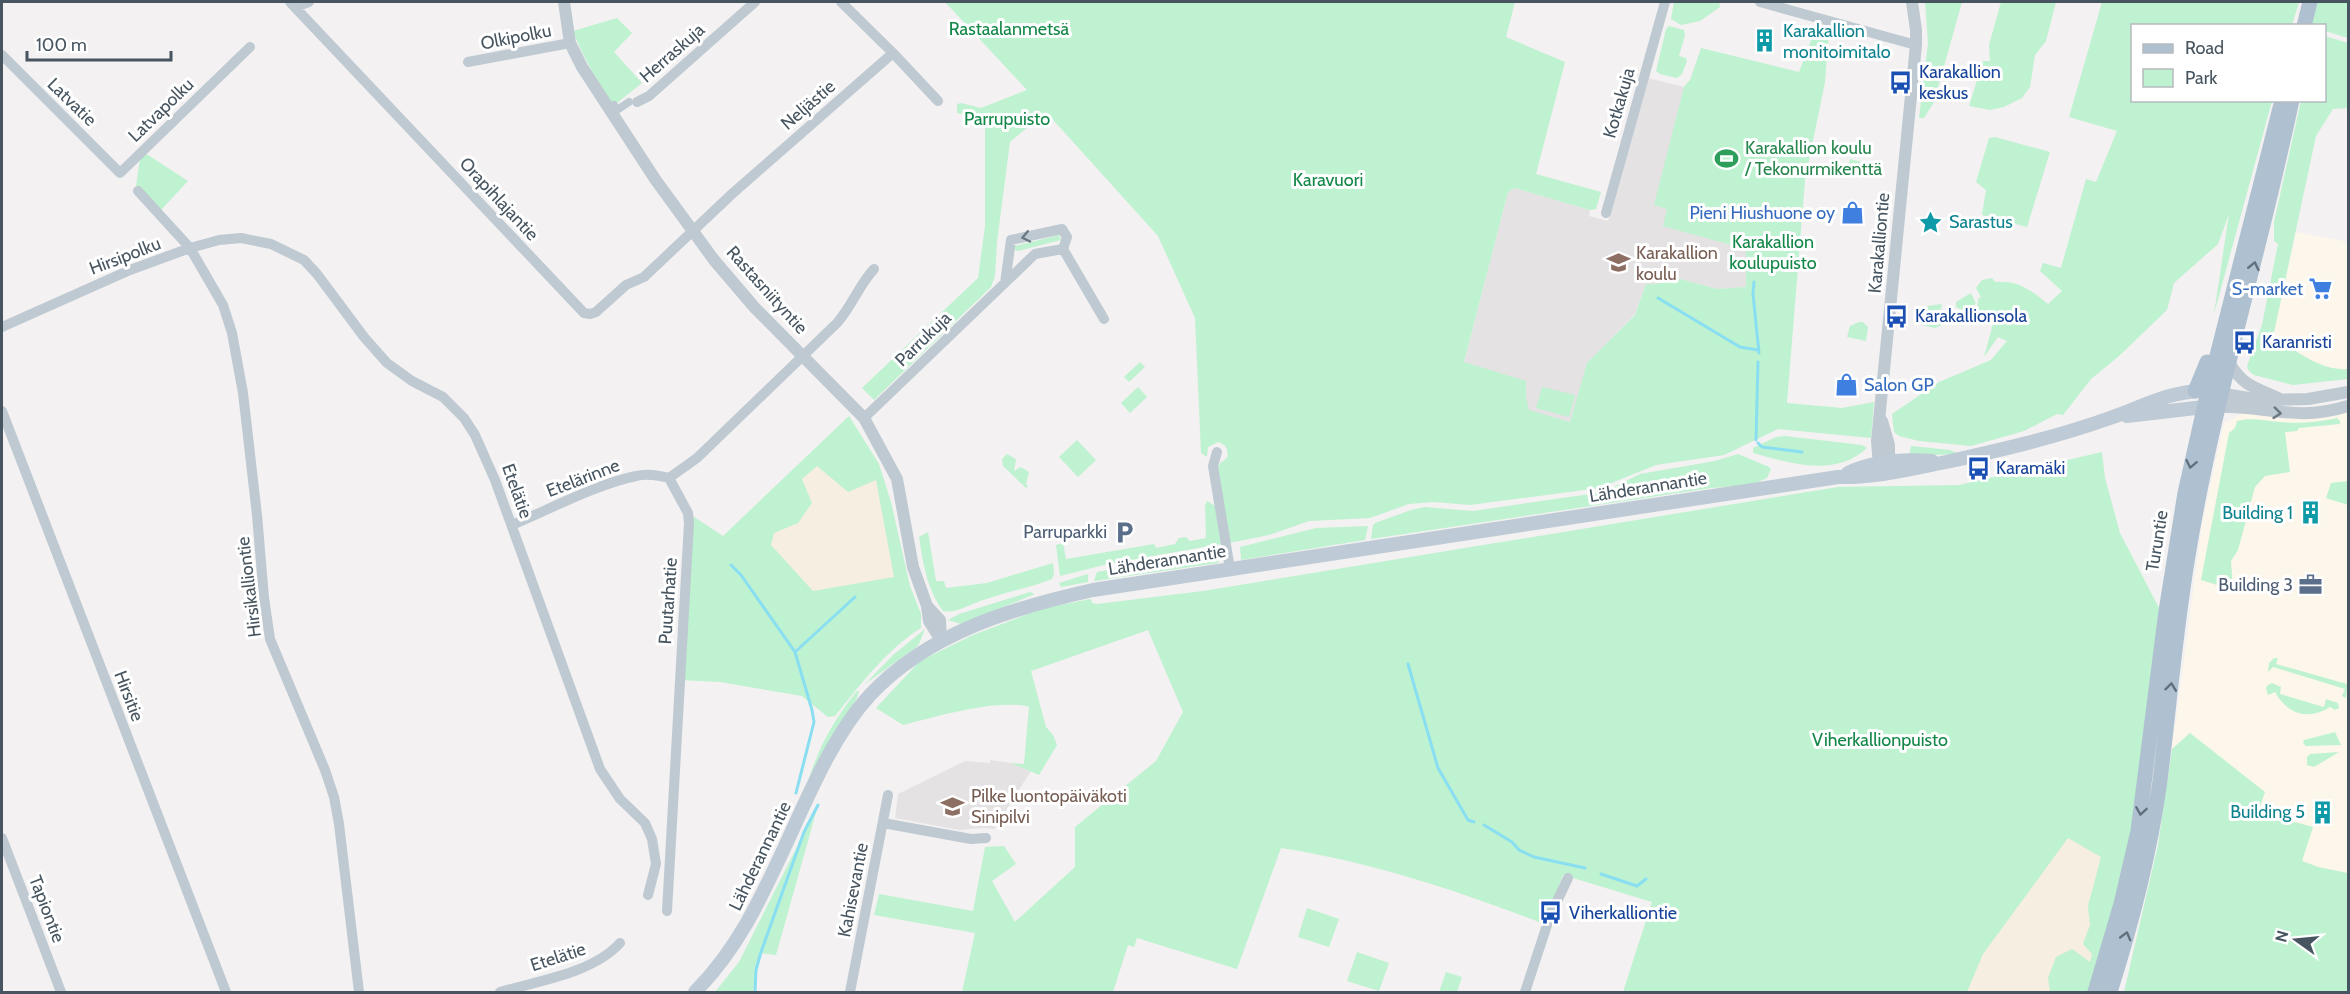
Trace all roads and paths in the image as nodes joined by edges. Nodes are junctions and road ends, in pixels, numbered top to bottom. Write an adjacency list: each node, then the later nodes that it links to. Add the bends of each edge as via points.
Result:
1 (309, 2): 9 (street)
2 (564, 2): 11 (street, Rastasniityntie)
3 (755, 2): 18 (street, Herraskuja, via 649,96)
4 (841, 2): 14 (street)
5 (1665, 2): 24 (street, Kotkakuja)
6 (1762, 2): 12 (street)
7 (1912, 2): 12 (street, Karakalliontie)
8 (2310, 2): 10 (main road)
9 (293, 4): 25 (street, Orapihlajantie, via 584,313 596,312 626,285 644,277)
10 (2304, 24)
11 (570, 43): 16 (street, Olkipolku); 25 (street, Rastasniityntie, via 615,118)
12 (1916, 45): 41 (street, Karakalliontie, via 1877,441)
13 (250, 47): 22 (street, Latvapolku)
14 (893, 53): 17 (street); 25 (street, Neljästie)
15 (2, 55): 22 (street, Latvatie)
16 (468, 62)
17 (938, 101)
18 (631, 102): 21 (street, via 617,110)
19 (2281, 102): 35 (main road, Turuntie)
20 (2292, 102): 33 (main road, Turuntie, one-way to 20)
21 (614, 105)
22 (120, 173)
23 (138, 191): 26 (street, Hirsipolku)
24 (1606, 213)
25 (692, 231): 32 (street, Rastasniityntie, via 755,308)
26 (190, 248): 31 (street, Hirsipolku); 43 (street, Etelätie, via 241,238 271,244 304,260 387,363 443,397 464,418 490,465); 56 (street, Hirsikalliontie, via 223,305 232,333 244,401 270,639 334,797)
27 (1063, 249): 29 (street, Parrukuja, via 1035,254); 29 (street, one-way to 29, via 1067,237 1062,229 1011,240); 30 (street)
28 (874, 269): 32 (street, via 844,315)
29 (1005, 284): 39 (street, Parrukuja)
30 (1104, 319)
31 (2, 327)
32 (802, 357): 39 (street, Rastasniityntie); 42 (street, via 697,458)
33 (2230, 364): 35 (main road, Turuntie); 36 (street, via 2248,386)
34 (2349, 392): 36 (street)
35 (2210, 398): 36 (street); 37 (street, one-way to 37, via 2301,415); 41 (main road, Lähderannantie, via 2110,418 1986,454 1943,462 1914,460); 61 (main road, Turuntie, one-way to 61, via 2177,535 2138,831); 62 (main road, Turuntie, one-way to 35, via 2150,840)
36 (2282, 399)
37 (2349, 406)
38 (2, 411): 55 (street, Hirsitie)
39 (864, 418): 45 (street, Rastasniityntie, via 897,479 913,567 927,606 941,624)
40 (1217, 452): 44 (street, via 1213,466)
41 (1886, 467): 44 (main road, Lähderannantie)
42 (669, 477): 43 (street, Etelärinne, via 637,475); 52 (street, Puutarhatie, via 688,513 689,523)
43 (512, 525): 51 (street, Etelätie, via 600,769 620,799 645,823 652,839 656,864)
44 (1230, 569): 45 (main road, Lähderannantie, via 1057,598)
45 (941, 640): 58 (main road, Lähderannantie, via 897,670 857,713 819,776 738,939)
46 (888, 795): 47 (street, Kahisevantie)
47 (883, 823): 48 (street, via 971,839); 59 (street, Kahisevantie)
48 (986, 837)
49 (2, 838): 54 (street, Tapiontie)
50 (1568, 878): 60 (street, via 1550,916)
51 (648, 895)
52 (667, 911)
53 (620, 943): 57 (street, Etelätie, via 593,964)
54 (61, 993)
55 (226, 993)
56 (359, 993)
57 (500, 993)
58 (695, 993)
59 (850, 993)
60 (1525, 993)
61 (2095, 993)
62 (2109, 993)

